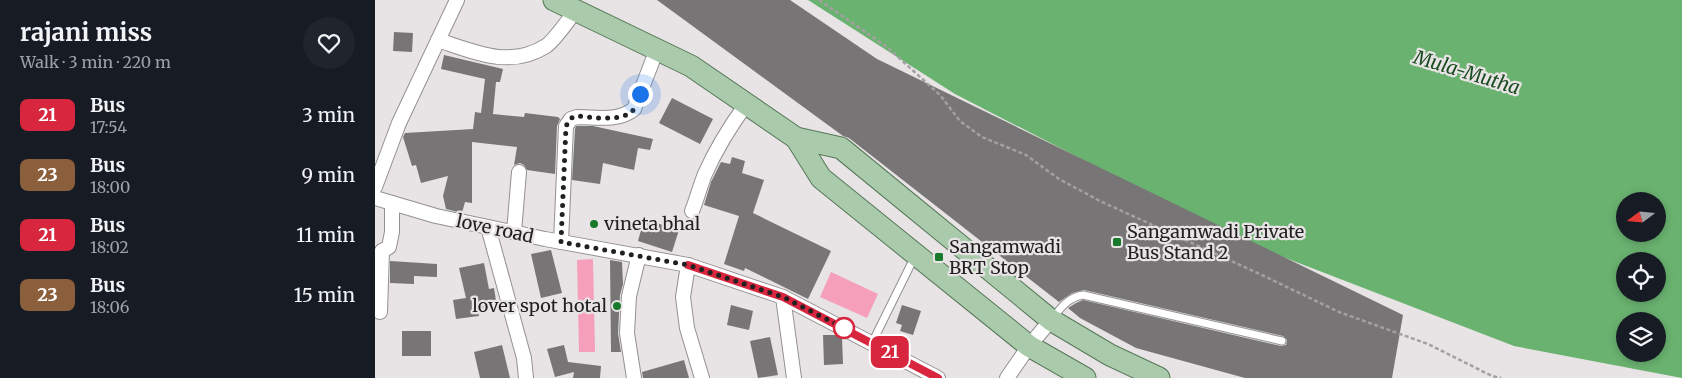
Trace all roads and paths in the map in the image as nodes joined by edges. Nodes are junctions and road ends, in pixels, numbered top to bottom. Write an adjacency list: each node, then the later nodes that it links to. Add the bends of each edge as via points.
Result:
1 (457, 0): 5 (street)
2 (554, 0): 4 (main road)
3 (819, 0): 36 (path, via 887,47 940,95 960,121 982,137 1026,155 1059,179 1100,201 1339,312 1428,344)
4 (575, 10): 5 (street, via 547,45 530,53 507,58 491,57); 6 (main road)
5 (438, 40): 10 (street, via 399,123)
6 (657, 50): 7 (main road, via 691,66); 16 (street, via 630,113 615,118 577,116 571,118 566,126)
7 (747, 103): 8 (main road); 13 (street, via 704,175)
8 (796, 138): 18 (main road, via 821,178); 23 (main road, via 841,148)
9 (519, 172): 15 (street)
10 (375, 187)
11 (375, 198): 12 (street, love road)
12 (392, 204): 14 (street, love road); 17 (street, via 389,247)
13 (692, 211)
14 (488, 227): 15 (street, love road); 28 (street, via 524,358)
15 (514, 232): 16 (street, love road)
16 (561, 242): 19 (street, love road)
17 (379, 251): 22 (street)
18 (915, 254): 25 (lane); 26 (main road)
19 (639, 256): 20 (street, love road); 29 (street, via 629,296 627,333)
20 (688, 265): 21 (street, love road); 30 (street, via 683,297 687,328)
21 (783, 297): 25 (street, love road); 31 (street)
22 (380, 312)
23 (1051, 320): 24 (lane, via 1068,300 1083,295); 26 (street); 35 (main road, via 1110,355)
24 (1282, 341)
25 (873, 343): 27 (street, love road)
26 (1029, 346): 33 (street); 34 (main road)
27 (916, 371): 32 (street, love road)
28 (526, 378)
29 (634, 378)
30 (702, 378)
31 (794, 378)
32 (938, 378)
33 (1007, 378)
34 (1085, 378)
35 (1159, 378)
36 (1501, 378)

